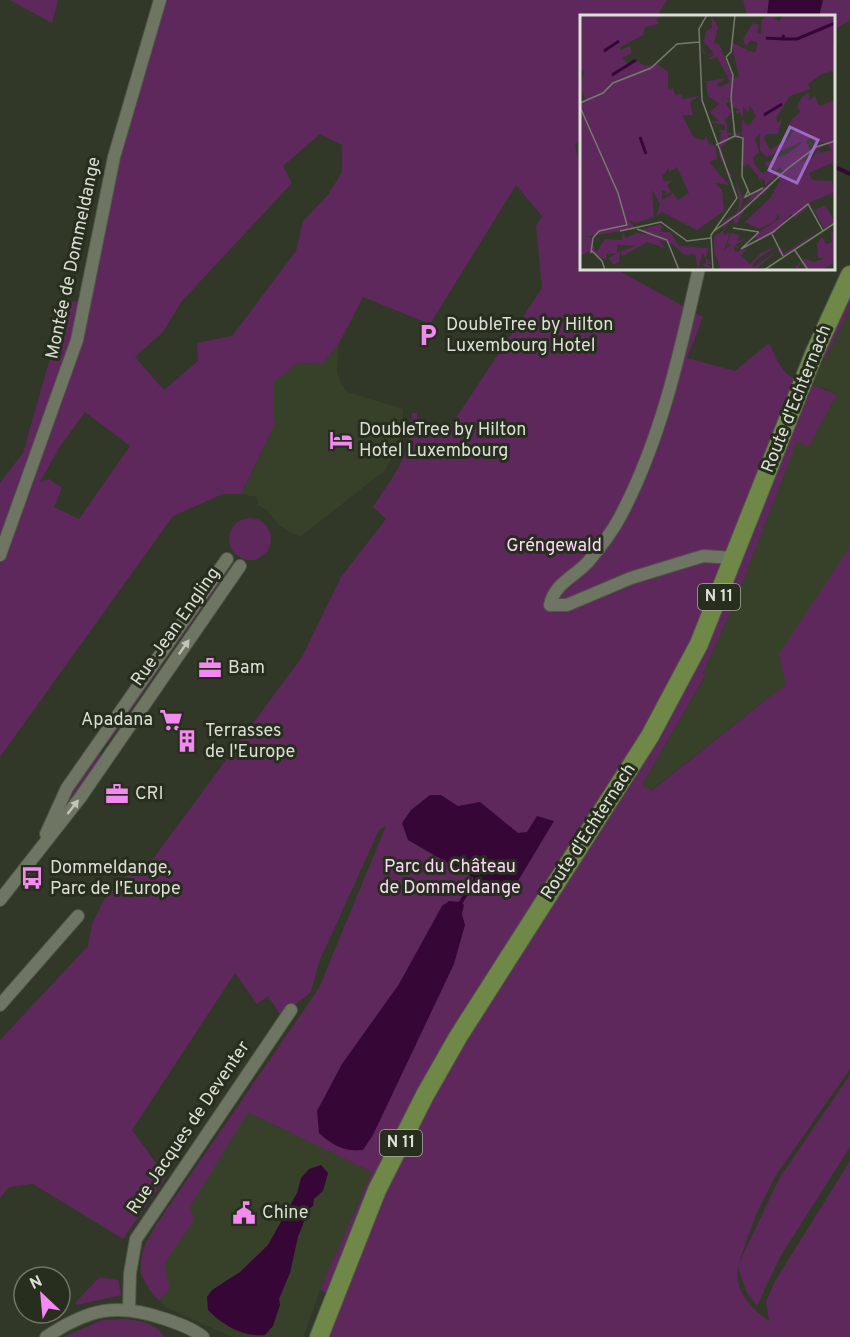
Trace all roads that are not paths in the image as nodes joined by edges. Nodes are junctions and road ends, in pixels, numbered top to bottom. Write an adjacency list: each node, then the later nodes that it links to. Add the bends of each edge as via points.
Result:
1 (160, 0): 4 (street, Montée de Dommeldange, via 114,157 77,340)
2 (699, 270): 5 (street, via 659,427 620,518 587,563 552,593 550,605 567,605 631,578 703,556)
3 (850, 275): 5 (main road, Route d'Echternach / N 11, via 802,382)
4 (0, 555)
5 (734, 558): 16 (main road, Route d'Echternach / N 11, via 699,644 650,736 425,1095 377,1190)
6 (227, 559): 8 (street, Rue Jean Engling, via 68,788)
7 (240, 566): 8 (street, Rue Jean Engling, one-way to 7)
8 (37, 854): 9 (street, Rue Jean Engling)
9 (0, 900)
10 (78, 916): 11 (street)
11 (0, 1005)
12 (291, 1010): 13 (street, Rue Jacques de Deventer, via 136,1239)
13 (129, 1309): 14 (street, via 100,1310 71,1320); 15 (street, via 177,1323)
14 (46, 1337)
15 (202, 1337)
16 (319, 1337)

